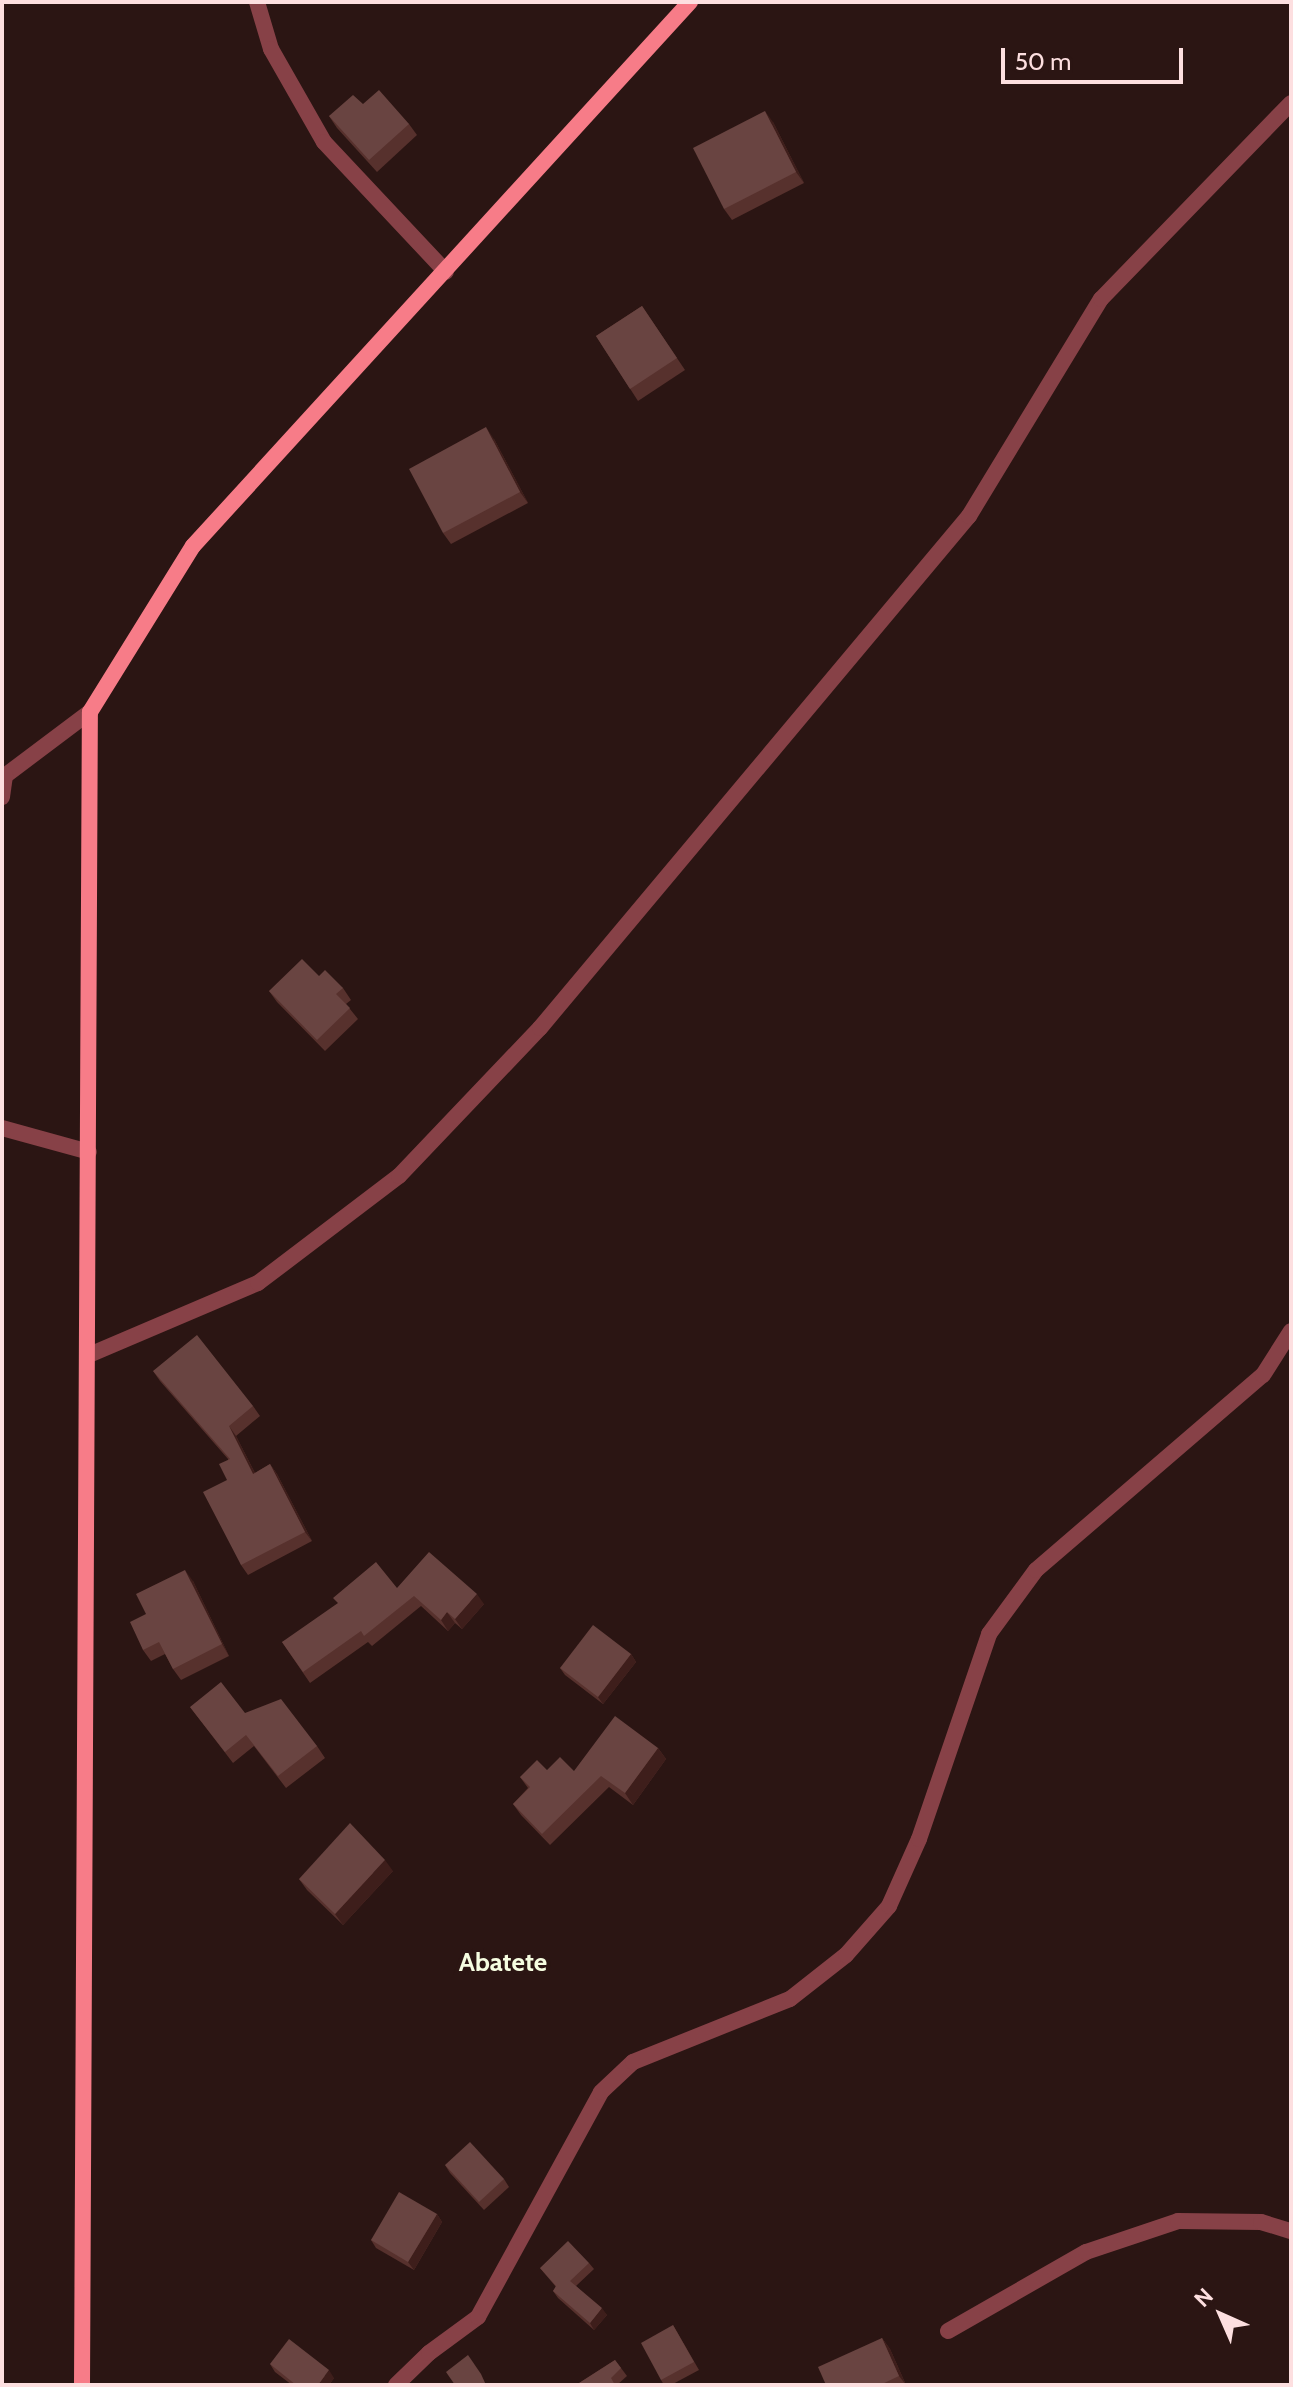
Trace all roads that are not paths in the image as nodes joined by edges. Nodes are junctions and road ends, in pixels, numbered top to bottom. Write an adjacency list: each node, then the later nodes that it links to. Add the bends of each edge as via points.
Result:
1 (257, 2): 4 (street, via 271,49 324,142)
2 (690, 2): 4 (main road)
3 (1291, 103): 11 (street, via 1101,299 969,516 540,1028 399,1176 258,1283)
4 (446, 272): 5 (main road, via 193,546)
5 (90, 712): 6 (street); 9 (main road)
6 (4, 776): 7 (street)
7 (2, 797)
8 (2, 1128): 9 (street)
9 (89, 1152): 11 (main road)
10 (1291, 1331): 15 (street, via 1263,1375 1036,1570 989,1634 919,1839 889,1906 846,1955 790,1999 633,2062 601,2092 478,2317)
11 (89, 1355): 14 (main road)
12 (1291, 2231): 13 (street, via 1261,2222 1178,2221 1086,2252)
13 (948, 2331)
14 (82, 2385)
15 (396, 2385)

